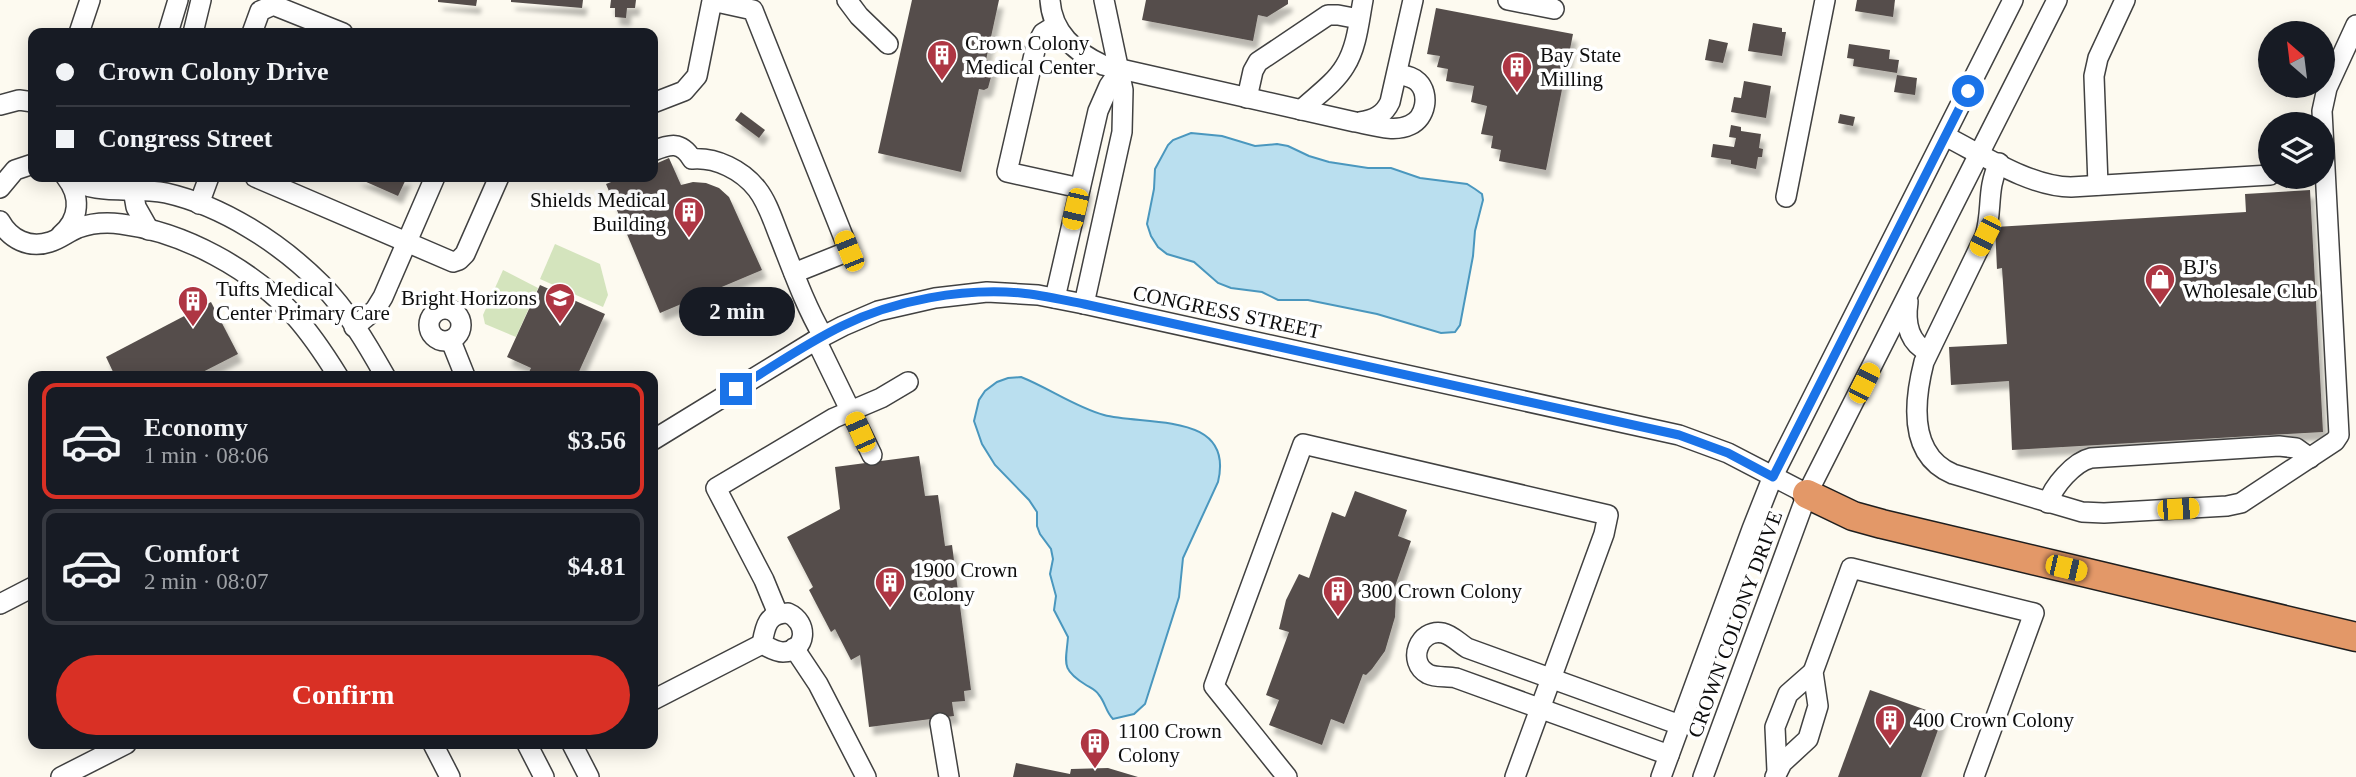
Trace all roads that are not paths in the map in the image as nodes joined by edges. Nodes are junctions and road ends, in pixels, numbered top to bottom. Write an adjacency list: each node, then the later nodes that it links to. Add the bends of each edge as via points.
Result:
1 (90, 0): 17 (street)
2 (178, 0): 18 (street)
3 (201, 0): 19 (street)
4 (847, 0): 22 (street)
5 (1050, 0): 15 (street)
6 (1104, 0): 23 (street)
7 (1413, 0): 24 (street)
8 (1508, 0): 14 (street)
9 (1825, 0): 49 (street)
10 (2013, 0): 32 (street, CROWN COLONY DRIVE)
11 (2057, 0): 34 (street, CROWN COLONY DRIVE)
12 (2125, 0): 45 (street, via 2094,75)
13 (1361, 9): 25 (street, via 1328,15 1261,60 1253,71); 29 (street, via 1345,66)
14 (1554, 9)
15 (1056, 25): 23 (street, via 1073,47); 47 (street, via 1043,33 1036,46 1007,172)
16 (2356, 25): 30 (street, via 2323,99)
17 (81, 28)
18 (170, 28)
19 (193, 28)
20 (254, 28): 21 (street, via 260,11 273,5)
21 (330, 28)
22 (888, 44)
23 (1120, 70): 25 (street); 47 (street, via 1098,111); 58 (street, via 1122,132)
24 (1397, 74): 31 (street, via 1384,111 1371,120); 31 (street, via 1418,82 1423,92 1424,107 1416,121 1398,128)
25 (1247, 98): 29 (street)
26 (28, 101): 28 (street)
27 (658, 101): 55 (street, via 684,91 697,76 712,1 753,10 849,251)
28 (0, 105)
29 (1301, 110): 31 (street)
30 (2323, 112)
31 (1355, 122)
32 (1945, 136): 34 (street); 71 (street, CROWN COLONY DRIVE)
33 (658, 149): 55 (street, via 677,145 692,159 718,162 751,182 768,206)
34 (1980, 153): 35 (street); 56 (street, CROWN COLONY DRIVE)
35 (1999, 163): 45 (street, via 2041,183); 62 (street, via 1990,190 1985,236)
36 (28, 166): 46 (street, via 15,170)
37 (2258, 176): 45 (street)
38 (69, 182): 53 (street, via 77,206 72,223)
39 (77, 182): 44 (street, via 91,188)
40 (207, 182): 50 (street)
41 (267, 182): 54 (street)
42 (433, 182): 54 (street)
43 (497, 182): 54 (street, via 459,260)
44 (142, 183): 50 (street); 52 (street, via 136,207)
45 (2098, 185)
46 (0, 188)
47 (1080, 188): 57 (street)
48 (2325, 189): 70 (street, via 2339,431 2337,439)
49 (1786, 197)
50 (199, 204): 59 (street, via 246,227 295,261 322,285)
51 (0, 221): 53 (street, via 9,234 28,243)
52 (149, 230): 53 (street, via 105,223); 63 (street, via 205,251 256,283 303,325)
53 (58, 238)
54 (407, 243): 59 (street, via 381,302)
55 (794, 273): 60 (street)
56 (1910, 291): 62 (street, via 1910,333); 72 (street, CROWN COLONY DRIVE)
57 (1055, 298): 58 (street, CONGRESS STREET); 60 (street, CONGRESS STREET, via 1003,292 943,297 878,311)
58 (1084, 304): 71 (street, CONGRESS STREET, via 1679,435 1728,453)
59 (355, 327): 64 (street)
60 (820, 338): 67 (street); 68 (street, CONGRESS STREET)
61 (451, 341): 65 (street)
62 (1927, 352): 73 (street, via 1919,382 1918,423 1921,443 1930,458 1953,474)
63 (335, 371)
64 (382, 371)
65 (463, 371)
66 (908, 383): 67 (street)
67 (850, 410): 69 (street); 76 (street, via 716,488)
68 (658, 437)
69 (872, 455)
70 (2310, 458): 73 (street, via 2234,505 2104,513); 73 (street, via 2300,450 2279,446 2091,458 2069,474)
71 (1773, 477): 72 (street, CONGRESS STREET); 87 (street, CROWN COLONY DRIVE)
72 (1807, 494): 77 (highway, via 1875,522); 103 (street, CROWN COLONY DRIVE)
73 (2048, 503)
74 (28, 590): 75 (street)
75 (0, 604)
76 (778, 614): 79 (street, via 767,622); 80 (street, via 791,614 801,623 803,635)
77 (2356, 637)
78 (1453, 638): 82 (street, via 1459,662 1453,671); 82 (street, via 1435,633 1418,647 1420,667); 83 (street, via 1467,648)
79 (762, 644): 80 (street, via 782,652); 84 (street)
80 (794, 648): 98 (street)
81 (1813, 673): 93 (street, via 1785,699 1774,732); 93 (street, via 1818,706 1808,739); 104 (street, via 1851,569 2034,614)
82 (1439, 677): 85 (street, via 1456,678)
83 (1551, 678): 85 (street); 87 (street); 100 (street, via 1608,516 1303,444 1214,686)
84 (658, 697)
85 (1540, 708): 92 (street); 101 (street)
86 (940, 723): 99 (street)
87 (1680, 725): 92 (street, CROWN COLONY DRIVE)
88 (116, 749): 94 (street)
89 (436, 749): 95 (street)
90 (530, 749): 96 (street)
91 (575, 749): 97 (street)
92 (1670, 755): 102 (street, CROWN COLONY DRIVE)
93 (1776, 774)
94 (61, 777)
95 (450, 777)
96 (544, 777)
97 (589, 777)
98 (866, 777)
99 (949, 777)
100 (1287, 777)
101 (1515, 777)
102 (1661, 777)
103 (1703, 777)
104 (1974, 777)

